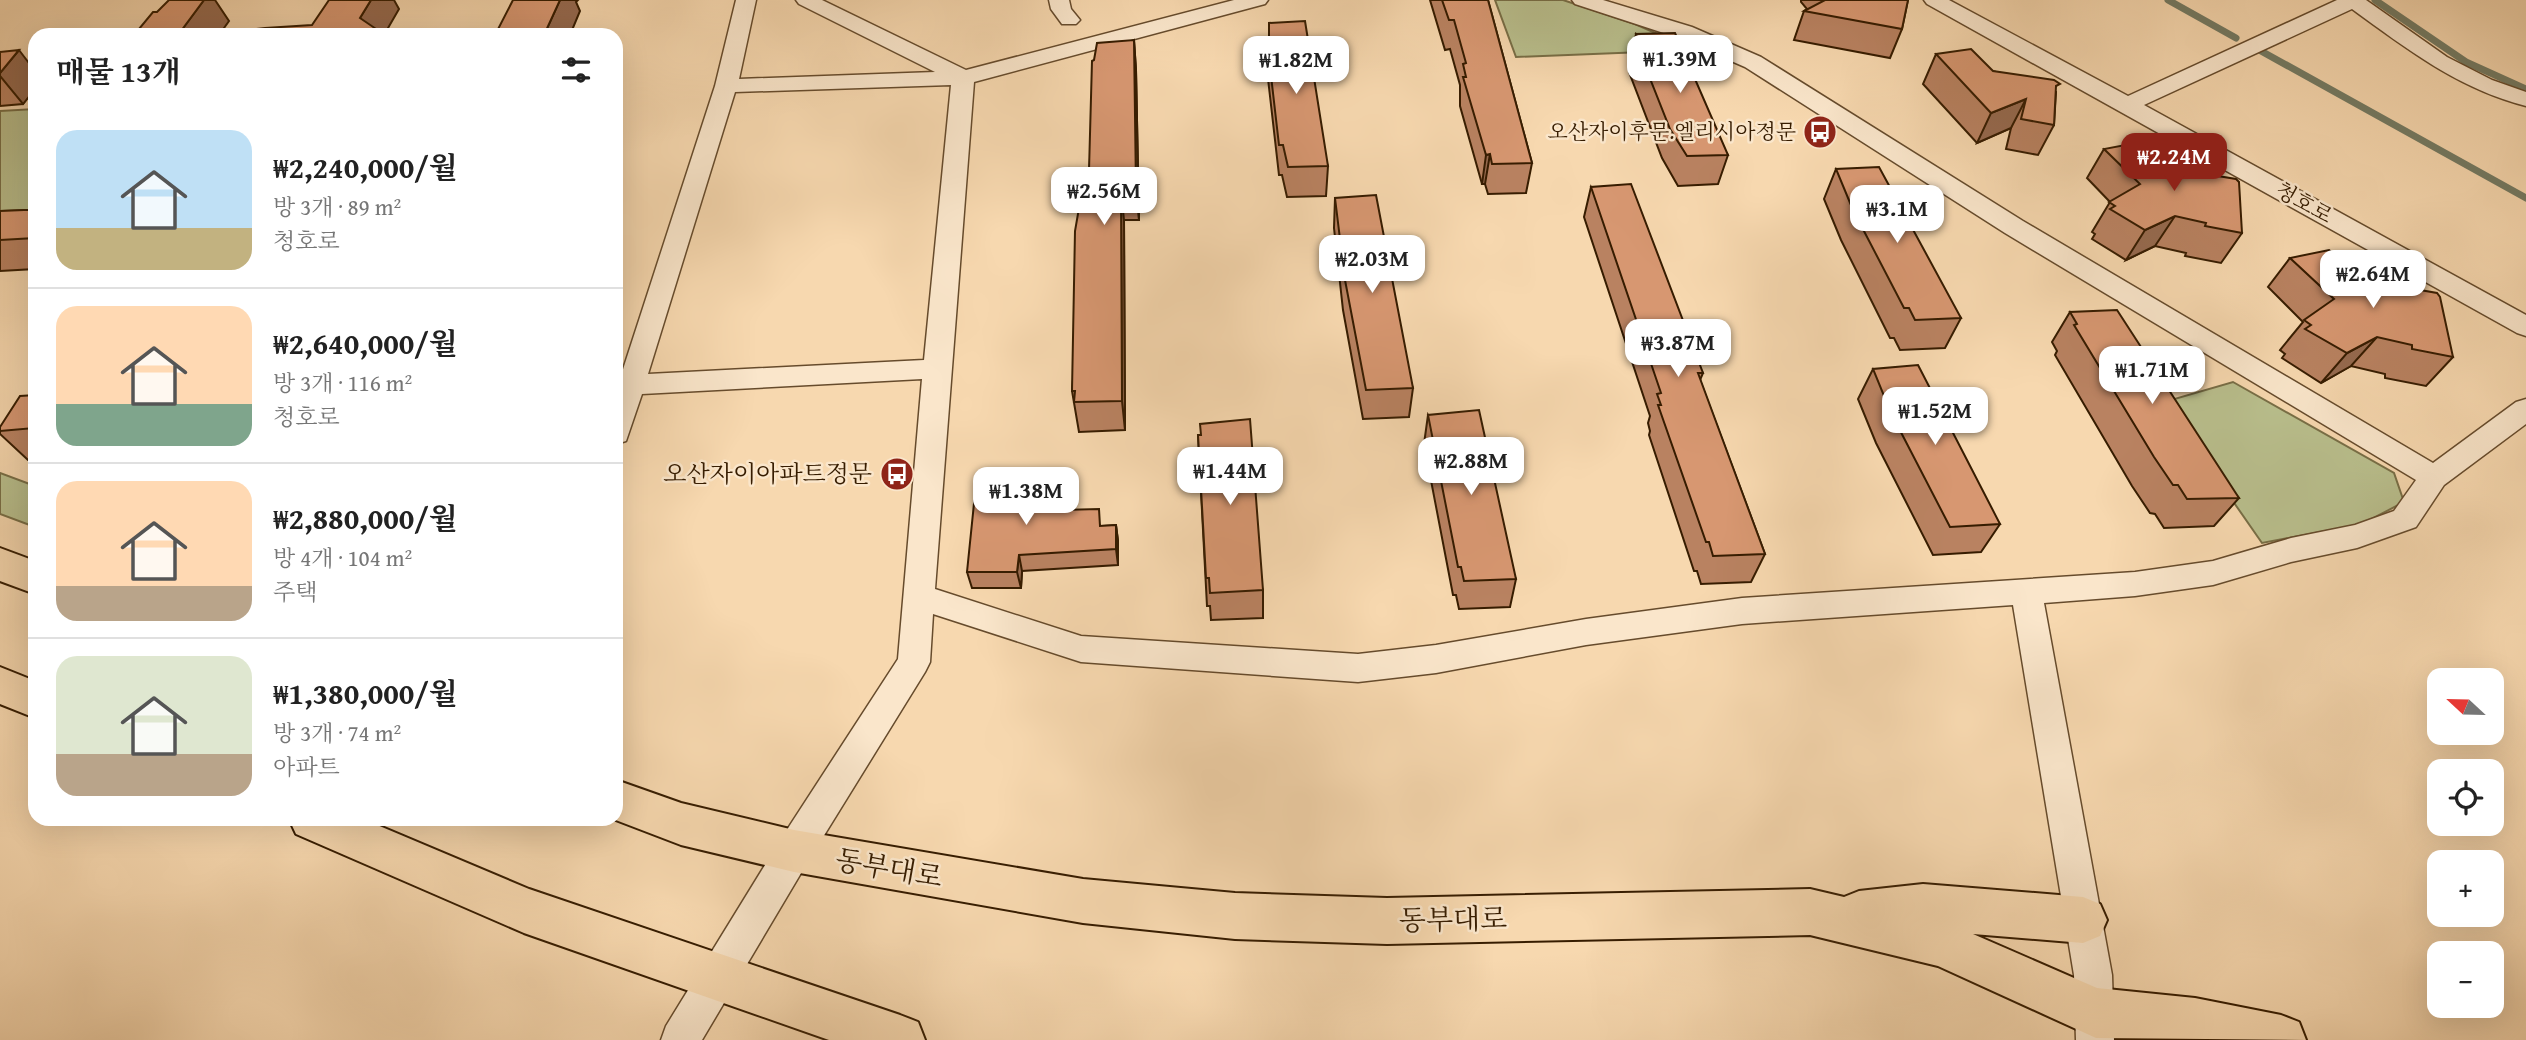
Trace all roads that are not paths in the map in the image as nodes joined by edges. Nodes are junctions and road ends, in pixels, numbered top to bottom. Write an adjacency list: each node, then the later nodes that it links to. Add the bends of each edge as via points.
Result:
1 (746, 0): 10 (street)
2 (806, 0): 9 (street)
3 (1059, 0): 8 (street)
4 (1258, 0): 9 (street)
5 (1582, 0): 18 (street, via 1684,32 1753,62 2014,228)
6 (1934, 0): 12 (street, 청호로)
7 (2353, 0): 11 (street, via 2439,62 2484,85); 12 (street)
8 (1069, 20)
9 (963, 78): 10 (street); 14 (street)
10 (726, 86): 15 (street)
11 (2526, 99)
12 (2127, 105): 13 (street, 청호로)
13 (2526, 327)
14 (936, 369): 15 (street); 22 (street)
15 (632, 385): 17 (street)
16 (2526, 409): 18 (street)
17 (623, 412)
18 (2434, 477): 21 (street, via 2405,519 2357,536 2214,573 2135,584)
19 (0, 564): 20 (main road)
20 (28, 575)
21 (2026, 590): 22 (street, via 1742,611 1358,668 1081,649); 29 (street)
22 (917, 596): 27 (street, via 914,662)
23 (0, 685): 24 (main road)
24 (28, 697)
25 (623, 803): 27 (main road, 동부대로, via 681,824)
26 (328, 826): 30 (main road, via 524,910)
27 (794, 850): 28 (main road, 동부대로, via 1083,901 1236,916 1387,921 1810,912); 30 (street)
28 (1828, 917): 29 (main road, via 1923,907); 31 (main road, 동부대로, via 1942,944)
29 (2083, 919): 31 (street)
30 (718, 976): 32 (street); 33 (main road)
31 (2096, 1026): 34 (main road, 동부대로, via 2195,1023)
32 (680, 1040)
33 (900, 1040)
34 (2281, 1040)

